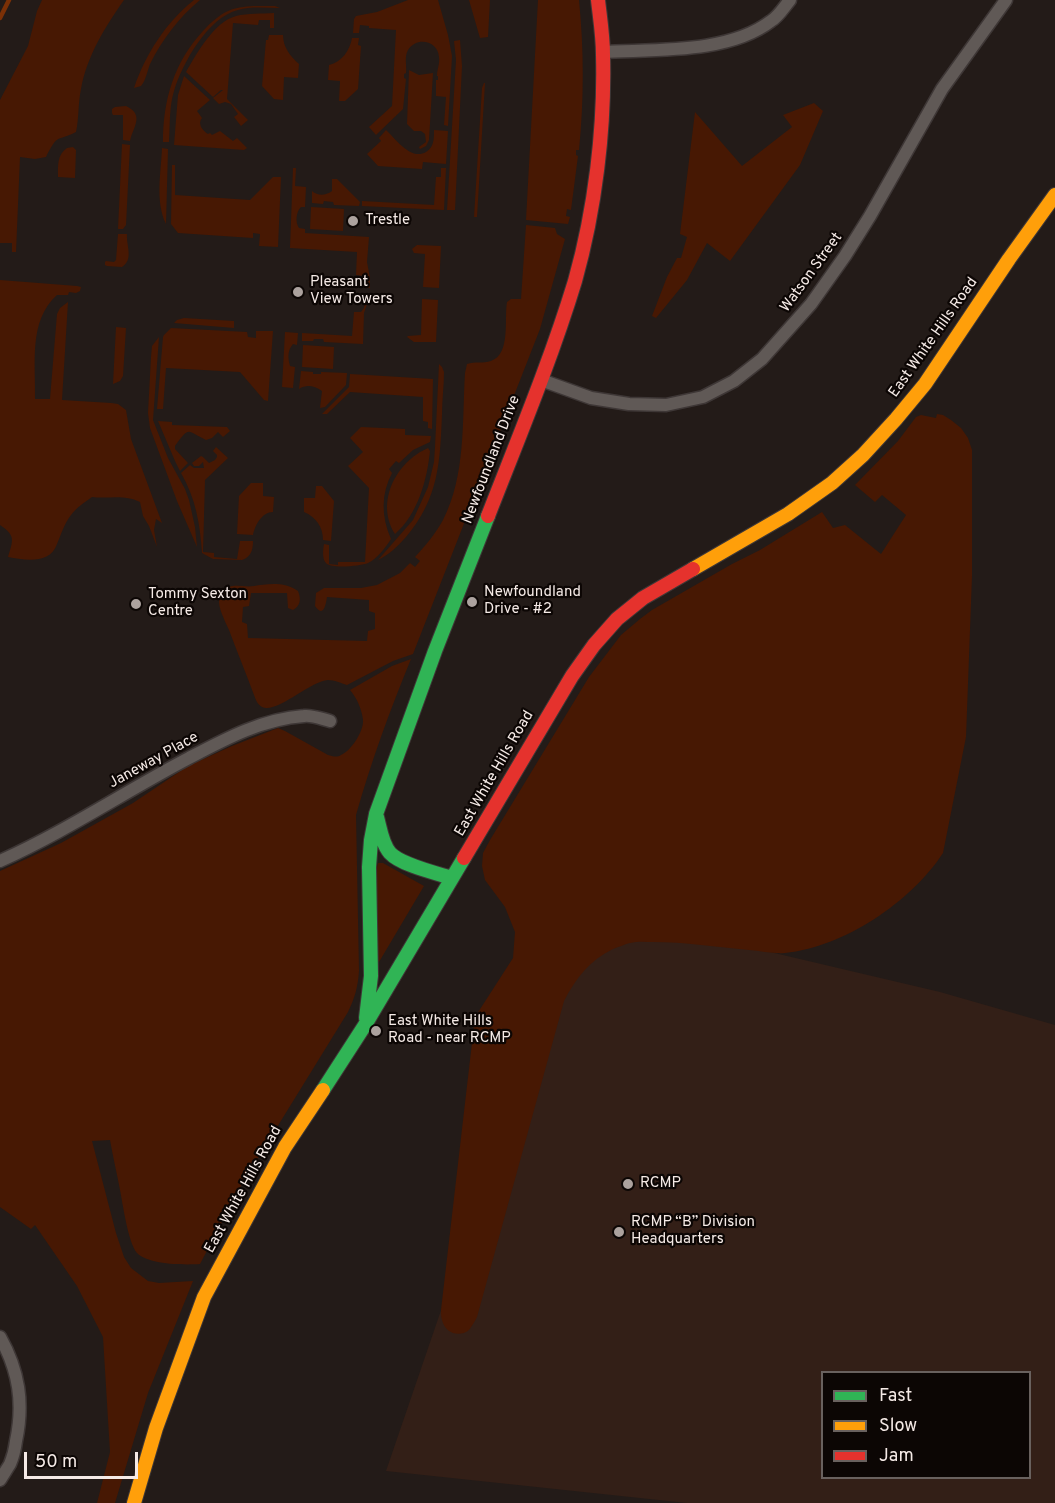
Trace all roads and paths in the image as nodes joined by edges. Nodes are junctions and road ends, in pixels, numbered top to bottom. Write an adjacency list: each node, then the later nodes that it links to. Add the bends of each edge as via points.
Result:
1 (598, 0): 4 (street, Newfoundland Drive)
2 (790, 0): 4 (street, via 772,21 741,38 699,47)
3 (1006, 0): 6 (street, Watson Street, via 942,89 845,256 811,304 762,359 734,381 703,397 666,405 591,398)
4 (603, 52): 6 (street, Newfoundland Drive, via 595,187 575,280)
5 (1055, 195): 10 (street, East White Hills Road, via 925,384 863,455 788,514 643,598 594,645)
6 (541, 380): 8 (street, Newfoundland Drive)
7 (330, 721): 9 (street, Janeway Place, via 306,716 253,727)
8 (376, 814): 10 (street, via 390,854 410,865); 11 (street, Newfoundland Drive, via 370,858 371,976)
9 (0, 861)
10 (452, 878): 11 (street, East White Hills Road)
11 (365, 1025): 14 (street, East White Hills Road, via 285,1148 204,1297 156,1428)
12 (0, 1337): 13 (street, via 20,1390 19,1430 10,1463)
13 (0, 1480)
14 (134, 1503)

